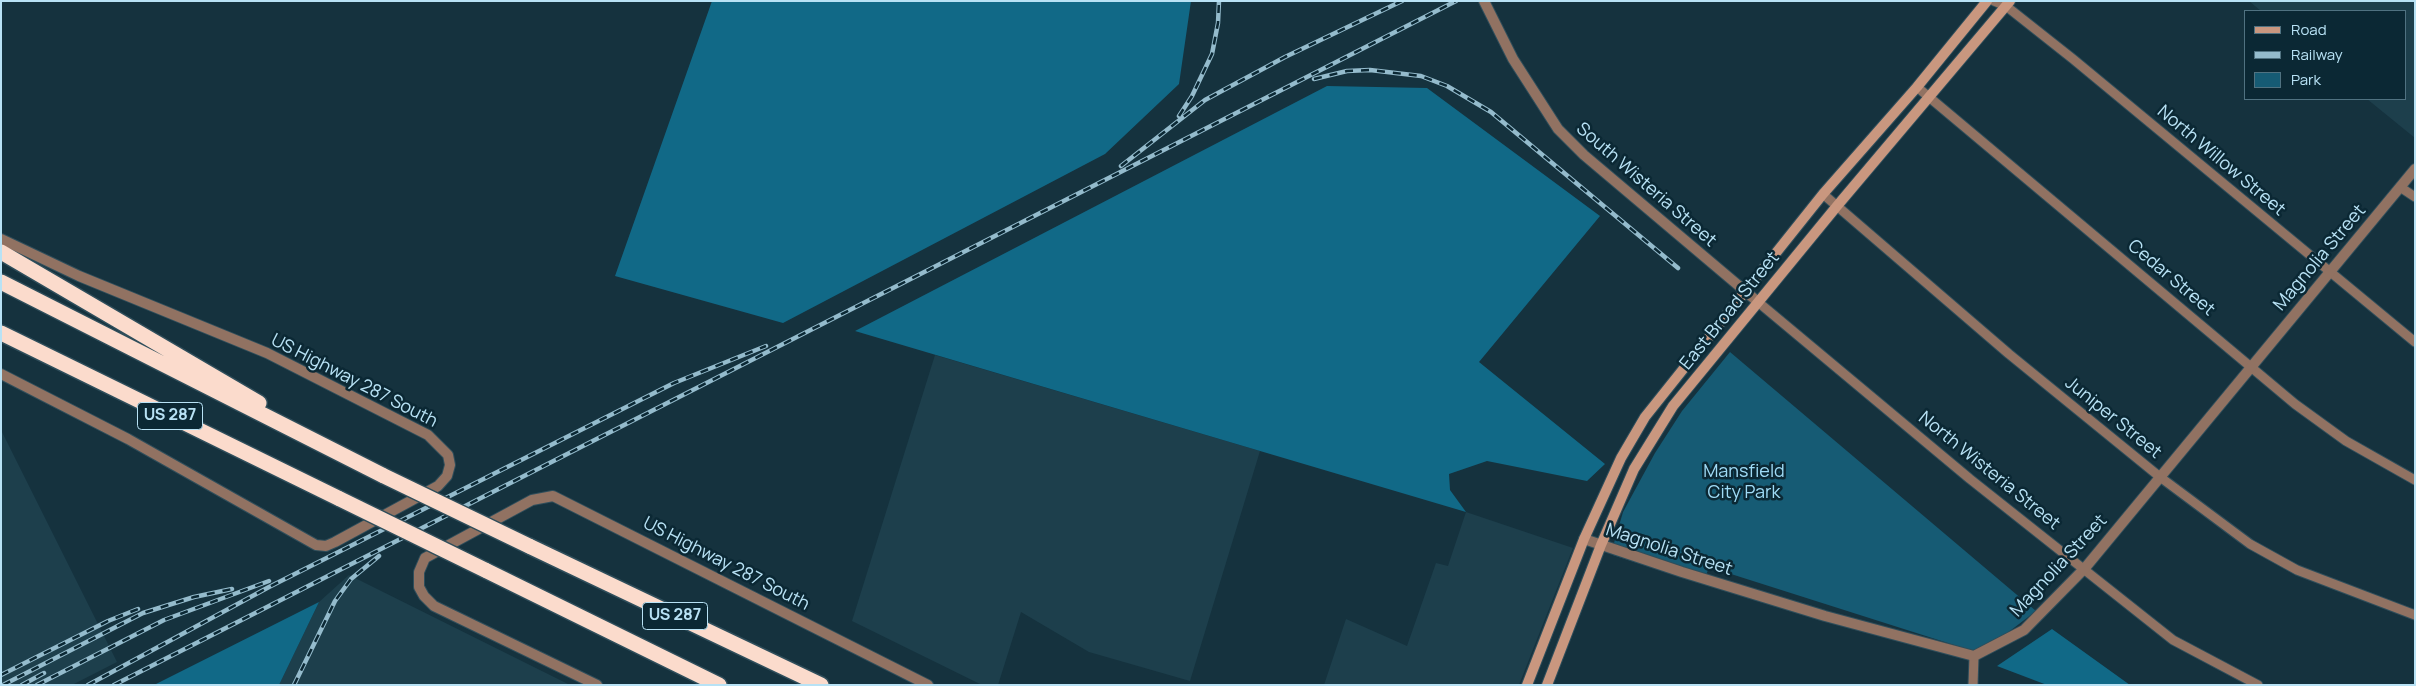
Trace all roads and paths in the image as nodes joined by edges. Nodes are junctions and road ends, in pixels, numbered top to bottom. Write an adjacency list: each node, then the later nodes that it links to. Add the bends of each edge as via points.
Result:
1 (1484, 1): 16 (street, South Wisteria Street, via 1513,59 1558,129 1584,155)
2 (1987, 1): 5 (main road, East Broad Street)
3 (1994, 1): 4 (street, North Willow Street)
4 (2007, 3): 6 (main road, East Broad Street); 14 (street, North Willow Street)
5 (1916, 87): 6 (street, Cedar Street); 9 (main road, East Broad Street)
6 (1929, 97): 11 (main road, East Broad Street); 20 (street, Cedar Street)
7 (2415, 169): 8 (street, Magnolia Street)
8 (2400, 187): 10 (street); 14 (street, Magnolia Street)
9 (1823, 194): 11 (street, Juniper Street); 16 (main road, East Broad Street)
10 (2415, 197)
11 (1837, 206): 17 (main road, East Broad Street); 27 (street, Juniper Street, via 2009,354)
12 (1, 239): 21 (street, US Highway 287 South, via 79,276 267,353 428,435 448,455 450,465 447,476 438,486 335,542 326,546 316,545 128,439)
13 (1, 252): 24 (highway, via 190,364 288,417)
14 (2330, 272): 19 (street, North Willow Street); 20 (street, Magnolia Street)
15 (1, 282): 24 (highway, US 287)
16 (1746, 291): 17 (street, South Wisteria Street); 22 (main road, East Broad Street)
17 (1758, 302): 23 (main road, East Broad Street); 31 (street, North Wisteria Street, via 1970,479)
18 (5, 335): 32 (highway, US 287, bridge)
19 (2415, 342)
20 (2251, 367): 27 (street, Magnolia Street); 28 (street, Cedar Street, via 2346,441)
21 (1, 374)
22 (1660, 395): 23 (main road); 25 (main road, East Broad Street)
23 (1674, 406): 26 (main road, East Broad Street)
24 (310, 440): 40 (highway, US 287, bridge)
25 (1620, 458): 26 (main road); 29 (main road, East Broad Street)
26 (1634, 469): 30 (main road, East Broad Street)
27 (2160, 477): 31 (street, Magnolia Street); 33 (street, Juniper Street, via 2250,544 2298,570)
28 (2415, 480)
29 (1584, 539): 30 (street, Magnolia Street); 34 (main road, East Broad Street)
30 (1600, 545): 35 (main road, East Broad Street); 36 (street, Magnolia Street, via 1834,618)
31 (2085, 568): 36 (street, Magnolia Street, via 2024,630); 45 (street, North Wisteria Street, via 2173,640)
32 (558, 608): 38 (highway, via 585,628); 39 (highway, US 287)
33 (2415, 615)
34 (1551, 622): 35 (main road); 42 (main road, East Broad Street)
35 (1568, 628): 43 (main road, East Broad Street)
36 (1974, 656): 44 (street)
37 (597, 685): 41 (street, US Highway 287 South, via 434,606 419,587 419,572 425,558 532,500 553,496)
38 (696, 685)
39 (720, 685)
40 (821, 685)
41 (928, 685)
42 (1526, 685)
43 (1546, 685)
44 (1973, 685)
45 (2258, 685)

